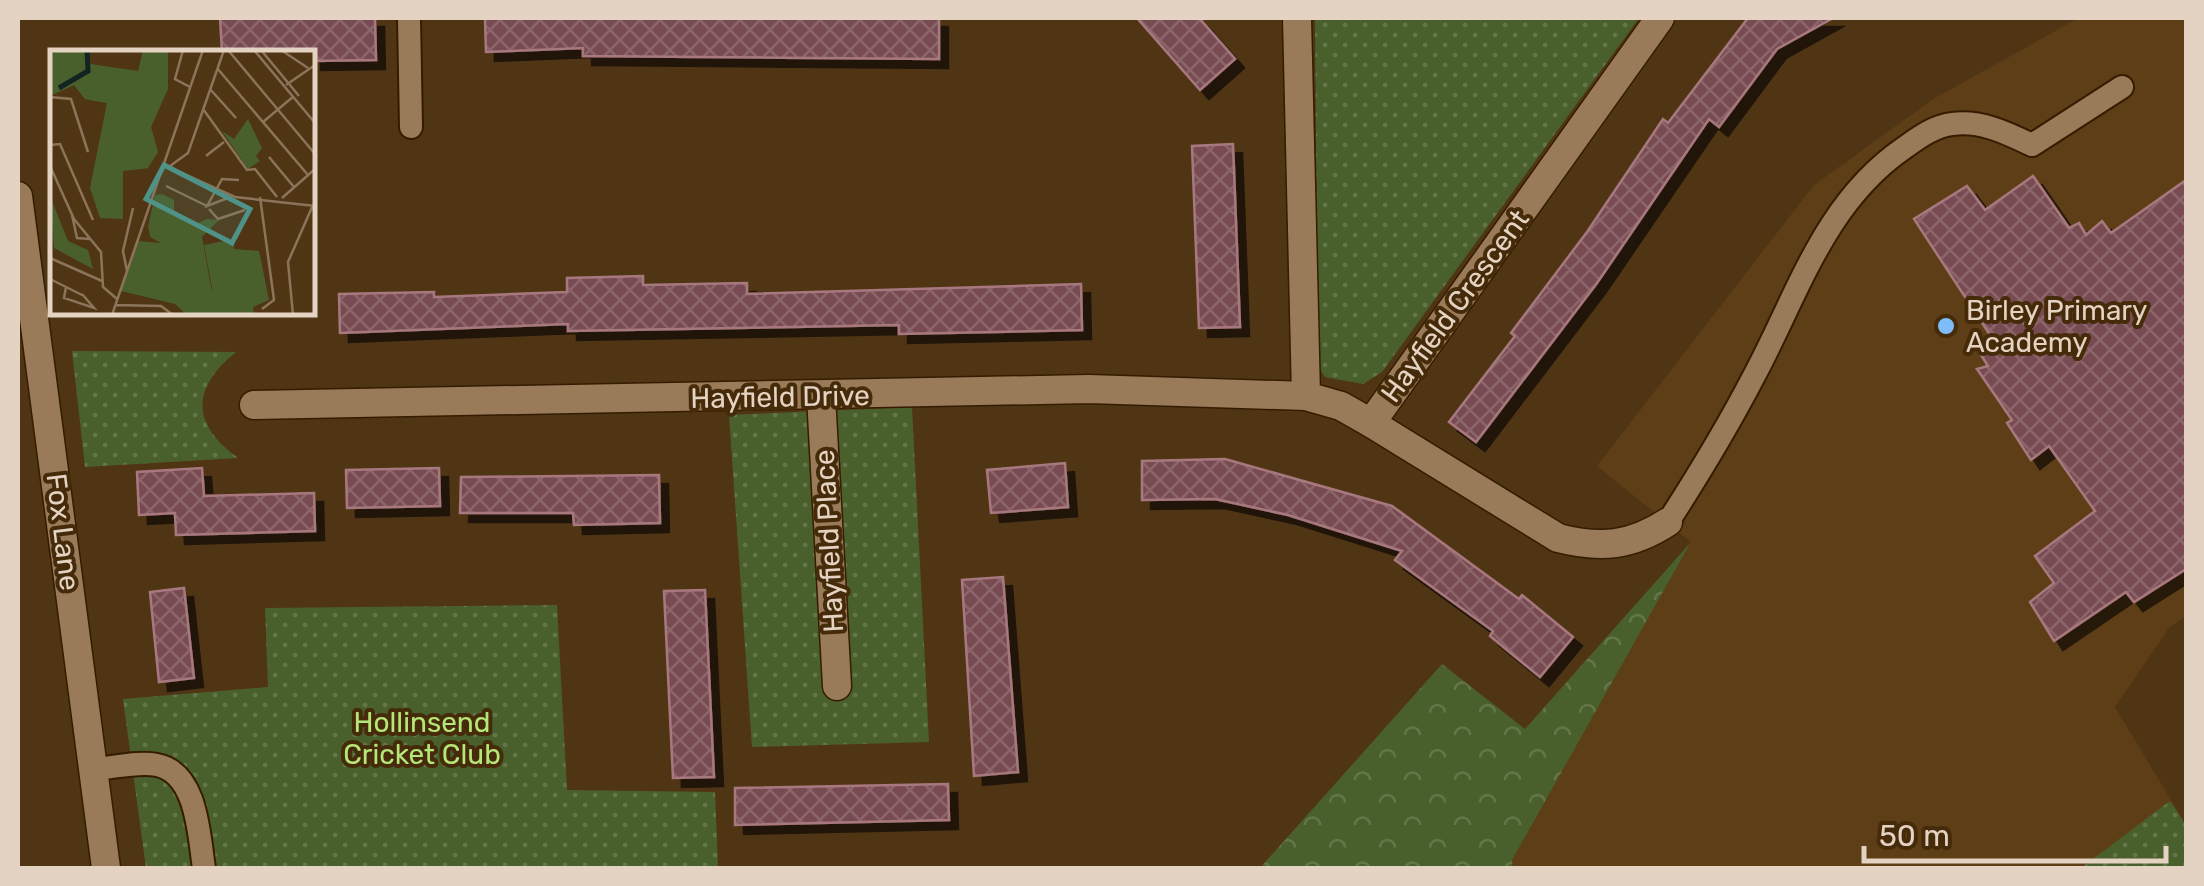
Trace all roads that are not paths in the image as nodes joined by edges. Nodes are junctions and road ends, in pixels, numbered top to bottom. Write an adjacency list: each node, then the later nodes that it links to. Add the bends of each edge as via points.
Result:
1 (409, 18): 5 (lane)
2 (1296, 18): 9 (street)
3 (1660, 18): 11 (street, Hayfield Crescent)
4 (2122, 87): 12 (lane, via 2032,145 1995,128 1952,124 1925,133 1885,161 1848,199 1816,247 1707,464)
5 (411, 127)
6 (18, 196): 7 (street, Fox Lane)
7 (27, 334): 14 (street, Fox Lane)
8 (822, 396): 9 (street, Hayfield Drive, via 1089,389); 10 (street, Hayfield Drive); 13 (street, Hayfield Place)
9 (1306, 396): 11 (street, Hayfield Crescent)
10 (254, 405)
11 (1371, 423): 12 (street, via 1558,538 1627,544)
12 (1668, 522)
13 (837, 686)
14 (93, 769): 15 (street, Fox Lane); 16 (lane, via 159,765 172,774 195,809)
15 (106, 868)
16 (204, 868)

